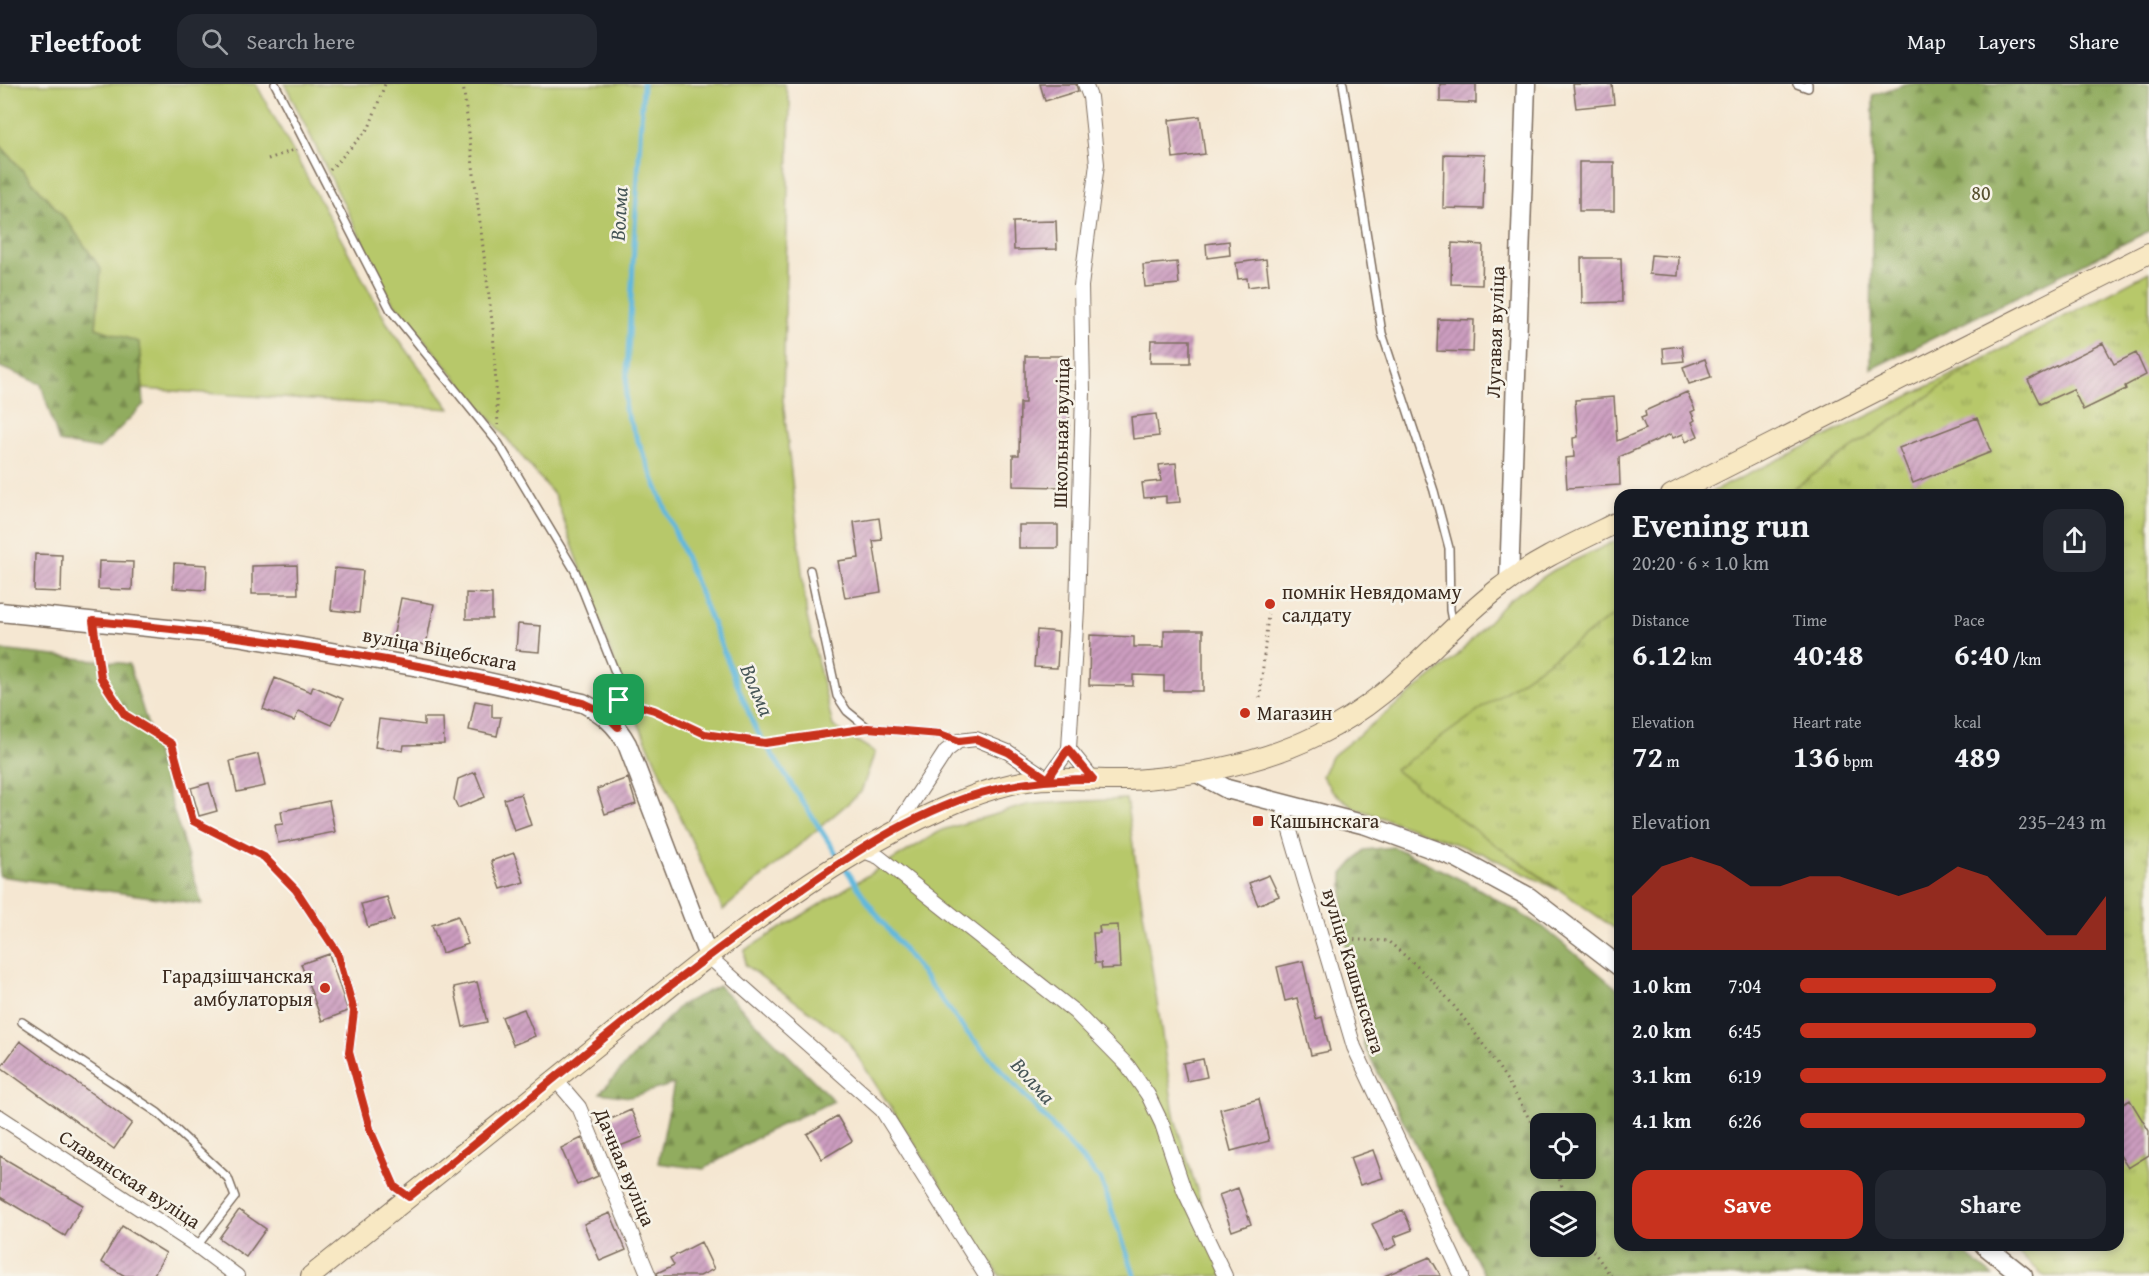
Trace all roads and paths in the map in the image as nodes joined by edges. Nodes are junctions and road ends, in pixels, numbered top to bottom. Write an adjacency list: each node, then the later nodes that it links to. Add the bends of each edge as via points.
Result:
1 (275, 84): 9 (lane)
2 (385, 84): 11 (path, via 369,128)
3 (463, 84): 13 (path, via 493,329)
4 (1085, 84): 27 (street, Школьная вуліца, via 1090,97 1097,164 1081,286 1083,392 1077,608)
5 (1343, 84): 21 (lane, via 1382,333 1449,548 1449,610)
6 (1526, 84): 17 (street, Лугавая вуліца)
7 (1797, 84): 8 (lane, via 1808,88)
8 (1808, 84)
9 (307, 146): 10 (path); 11 (lane)
10 (268, 159)
11 (323, 178): 13 (lane, via 390,309)
12 (2149, 253): 14 (main road)
13 (499, 444): 23 (lane, via 575,571 616,677)
14 (1683, 489)
15 (1614, 524): 17 (main road)
16 (810, 570): 25 (lane, via 837,696 847,711)
17 (1509, 581): 21 (main road)
18 (0, 612): 20 (street, вуліца Віцебскага)
19 (1268, 614): 22 (path)
20 (93, 621): 24 (street, вуліца Віцебскага, via 237,636 425,668 583,703 604,713); 34 (path, via 101,678 125,715 172,744 193,821 264,857)
21 (1453, 629): 28 (main road, via 1388,692 1352,718 1286,750)
22 (1260, 698)
23 (619, 700): 24 (lane); 25 (path, via 654,710 705,734 751,742)
24 (618, 727): 36 (street, вуліца Віцебскага)
25 (868, 728): 26 (lane, via 940,734)
26 (959, 741): 29 (street, via 976,739); 32 (street, via 946,751)
27 (1068, 749): 29 (street); 30 (street)
28 (1195, 772): 30 (main road, via 1144,779); 31 (street, via 1227,789)
29 (1048, 779): 30 (main road); 32 (main road, via 967,798)
30 (1093, 779)
31 (1282, 804): 35 (street, вуліца Кашынскага); 37 (street, via 1366,825 1457,858 1529,897)
32 (895, 829): 33 (main road)
33 (861, 850): 36 (main road); 50 (street, via 879,857 1010,959 1075,1012 1128,1065 1162,1124 1185,1190)
34 (296, 890): 42 (lane, via 337,952 354,1011 349,1052 371,1132 395,1187)
35 (1322, 938): 41 (path, via 1388,941 1468,1023); 51 (street, вуліца Кашынскага, via 1354,1047)
36 (708, 956): 39 (main road); 49 (street, via 882,1110)
37 (1614, 962)
38 (22, 1022): 43 (lane, via 158,1113 228,1178 235,1197)
39 (555, 1079): 42 (main road); 48 (street, Дачная вуліца, via 579,1107)
40 (0, 1117): 43 (street, Славянская вуліца)
41 (1530, 1122)
42 (409, 1197): 47 (main road)
43 (197, 1246): 46 (street, Славянская вуліца)
44 (1992, 1251): 53 (street)
45 (1596, 1255): 52 (path)
46 (237, 1276)
47 (311, 1276)
48 (649, 1276)
49 (987, 1276)
50 (1225, 1276)
51 (1462, 1276)
52 (1611, 1276)
53 (2023, 1276)

